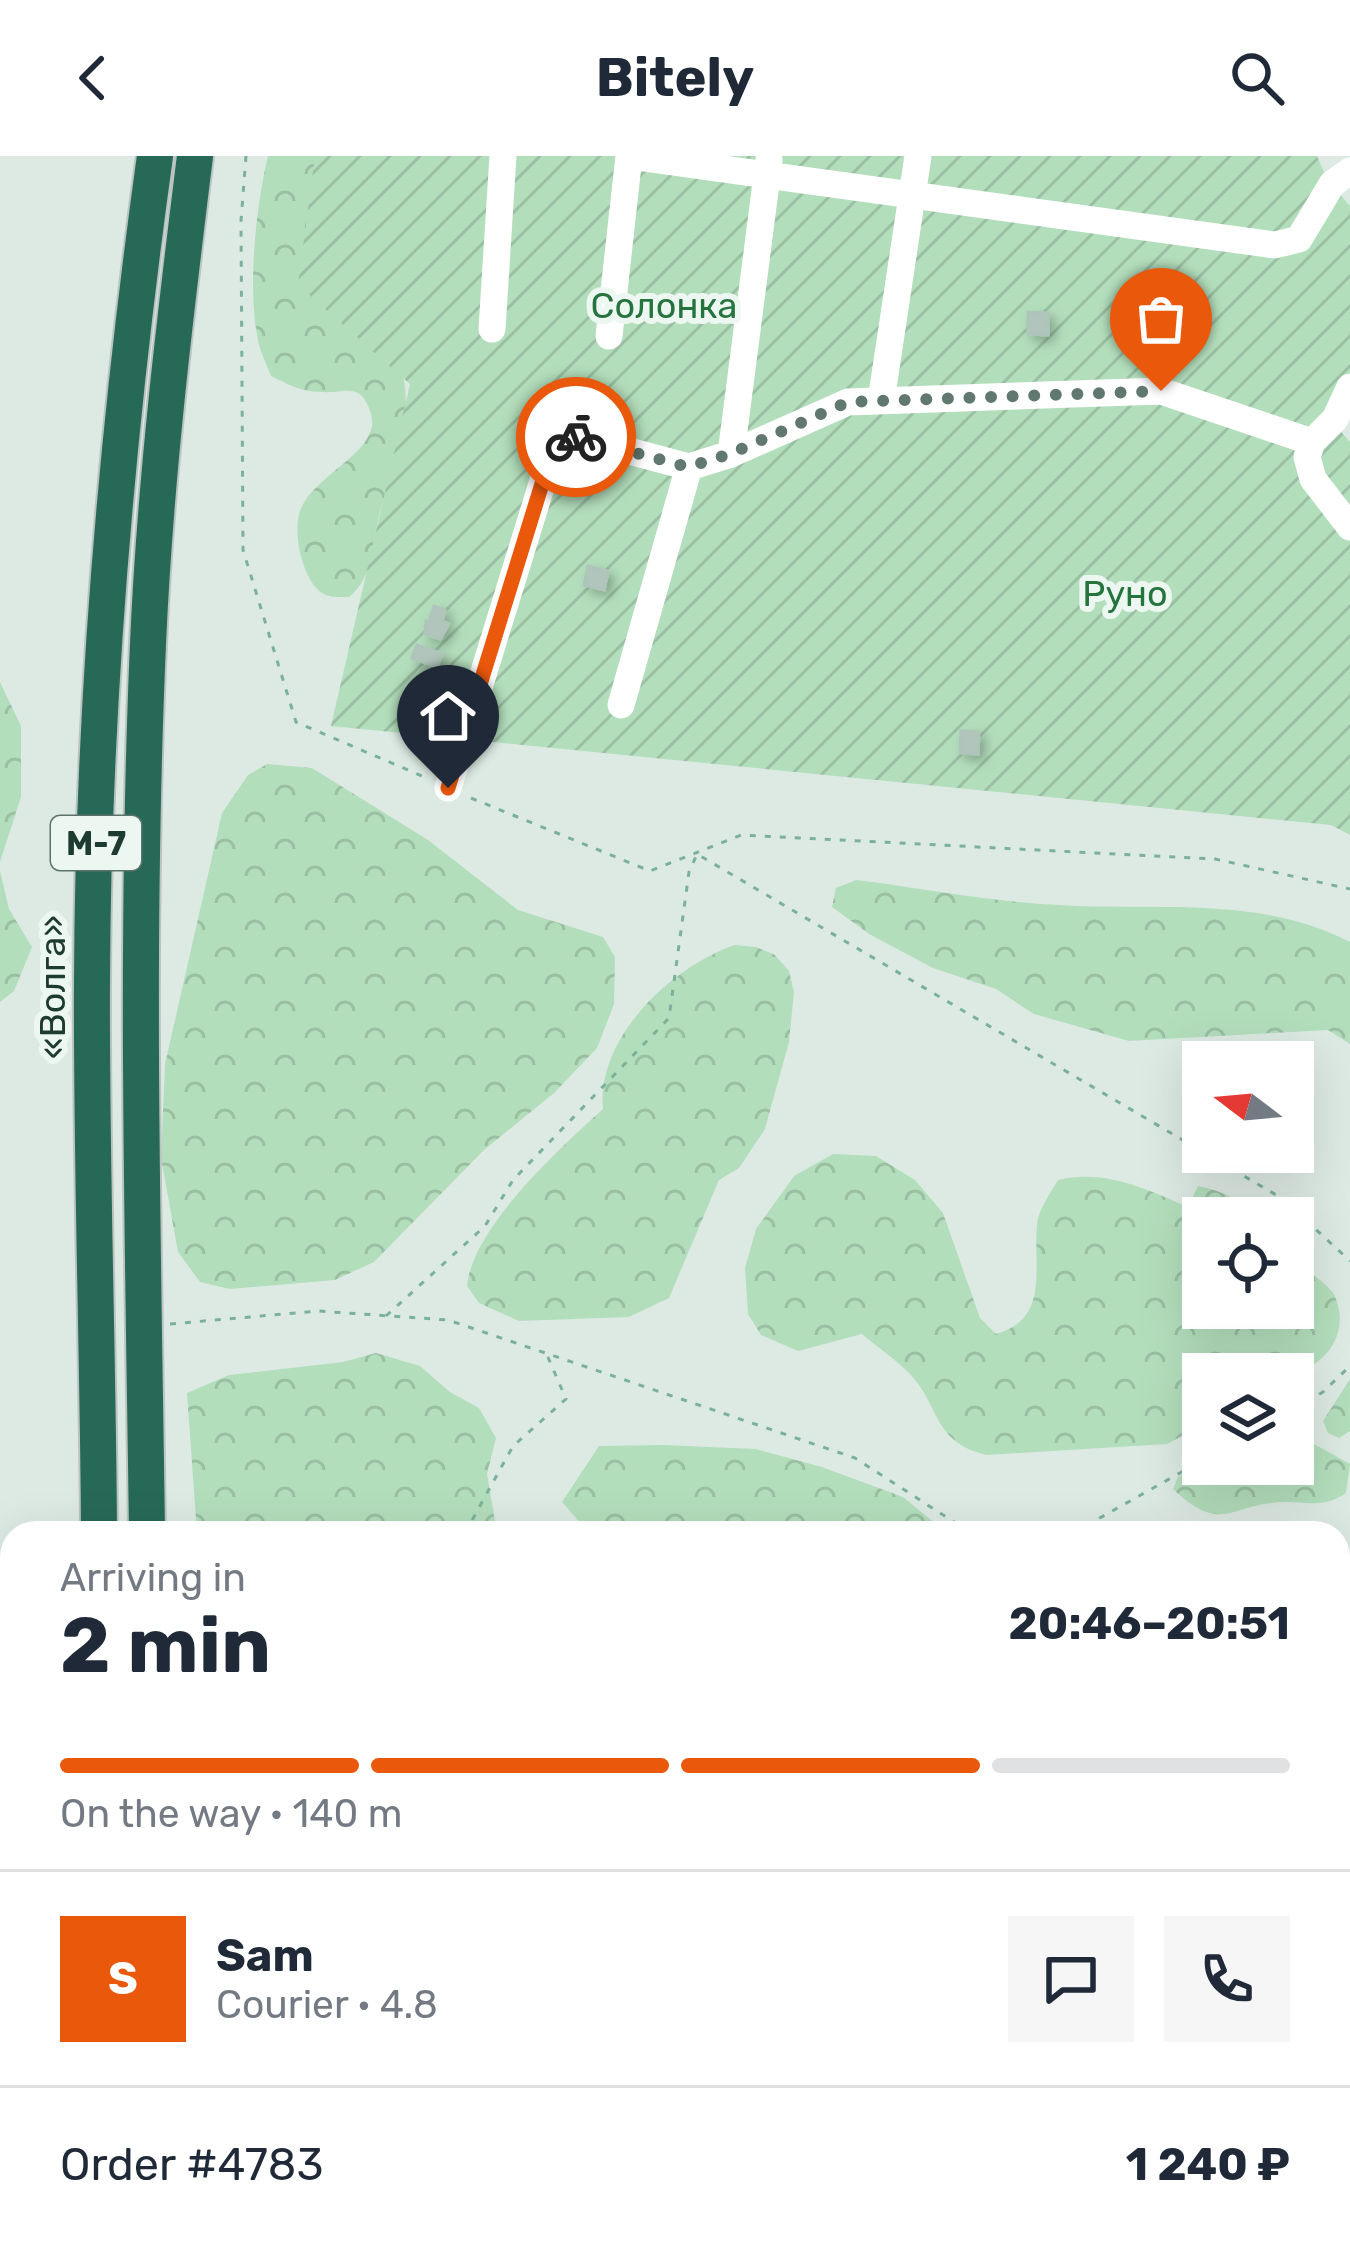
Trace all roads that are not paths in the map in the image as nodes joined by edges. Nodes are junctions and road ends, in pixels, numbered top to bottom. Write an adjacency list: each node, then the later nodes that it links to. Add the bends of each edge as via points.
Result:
1 (155, 156): 18 (highway, «Волга» / М-7, via 103,640 92,978 98,1408)
2 (195, 156): 19 (highway, М-7, via 148,640 140,980)
3 (503, 156): 8 (street)
4 (918, 156): 7 (street)
5 (768, 165): 7 (street); 9 (street, via 629,156); 13 (street)
6 (1339, 168): 7 (street, via 1299,239 1275,245)
7 (910, 194): 11 (street)
8 (492, 329)
9 (609, 336)
10 (1350, 387): 12 (street)
11 (881, 401): 12 (street, via 1161,391); 13 (street, via 848,402)
12 (1312, 442): 15 (street, via 1313,479)
13 (730, 454): 14 (street)
14 (688, 467): 16 (street); 17 (street, via 573,436 554,445)
15 (1350, 527)
16 (621, 705)
17 (448, 788)
18 (88, 1521)
19 (147, 1521)

